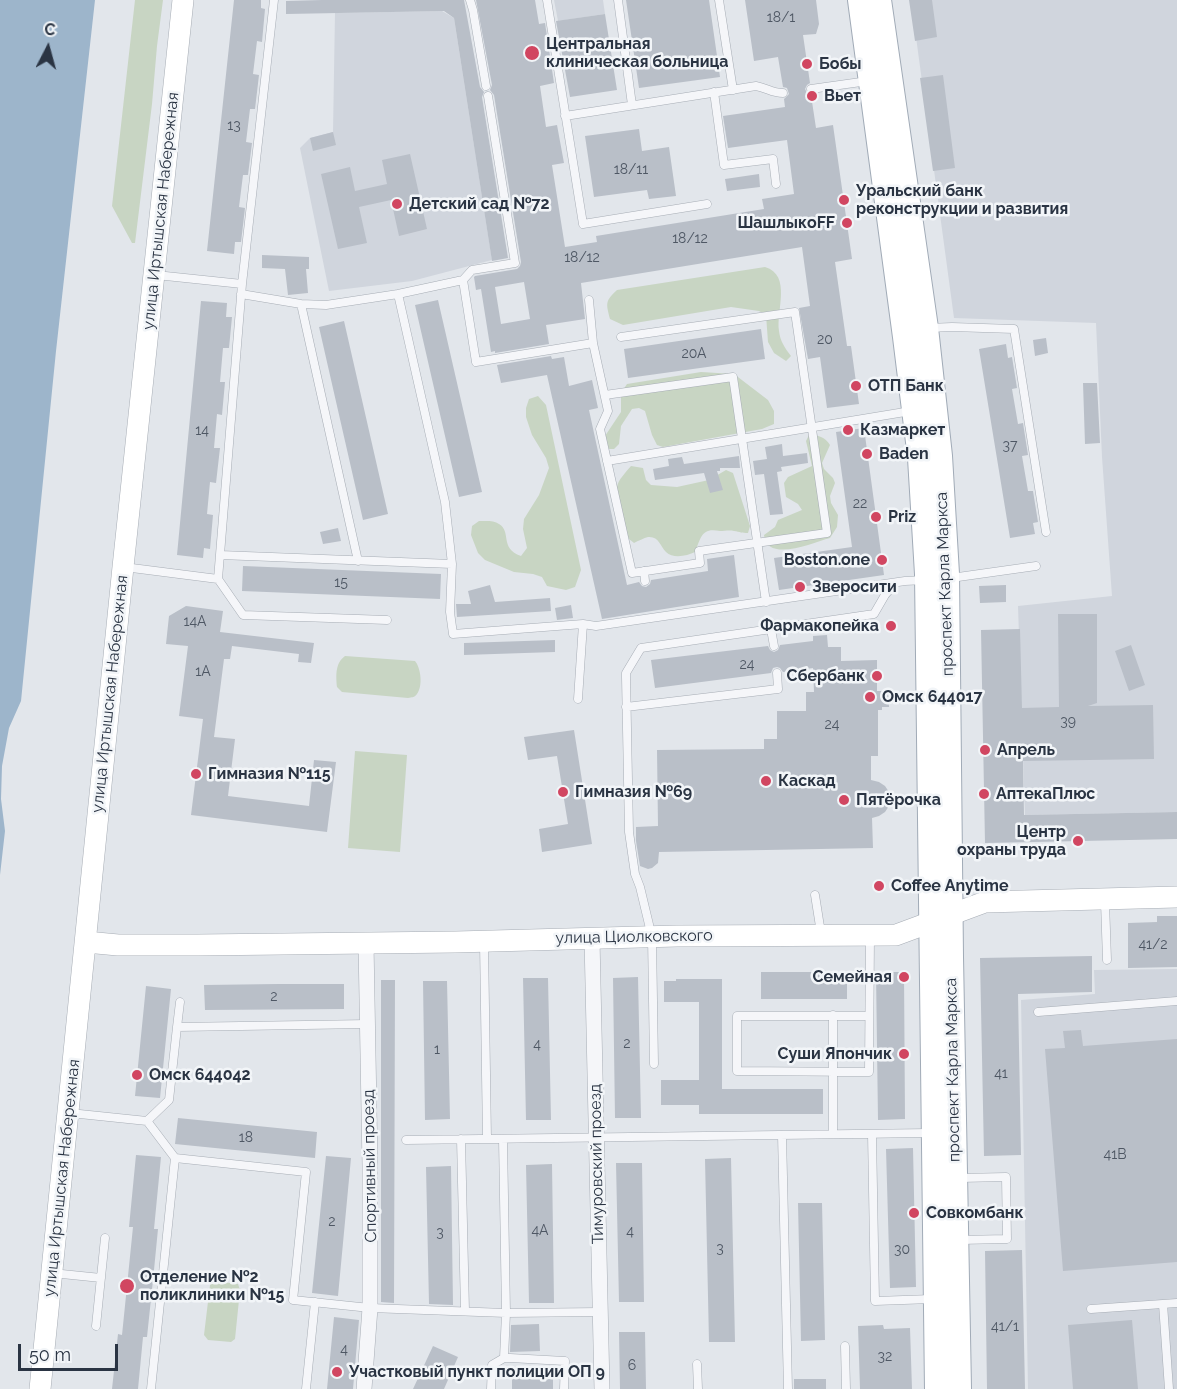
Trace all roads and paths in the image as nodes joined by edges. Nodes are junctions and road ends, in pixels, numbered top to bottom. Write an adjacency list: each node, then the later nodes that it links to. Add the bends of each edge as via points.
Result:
1 (183, 0): 20 (main road, улица Иртышская Набережная)
2 (274, 0): 22 (lane)
3 (470, 0): 10 (lane)
4 (547, 0): 17 (lane)
5 (618, 0): 16 (lane)
6 (719, 0): 12 (lane)
7 (860, 0): 9 (main road, проспект Карла Маркса)
8 (879, 0): 9 (main road, проспект Карла Маркса)
9 (880, 79): 11 (lane); 27 (main road, проспект Карла Маркса); 31 (main road, проспект Карла Маркса)
10 (486, 86)
11 (811, 89)
12 (733, 90): 13 (lane); 14 (lane, via 763,87)
13 (714, 92): 16 (lane); 18 (lane, via 724,165 772,159)
14 (783, 93)
15 (488, 96): 21 (lane, via 515,263 472,270)
16 (632, 105): 17 (lane)
17 (566, 116): 19 (lane, via 583,225)
18 (776, 184)
19 (707, 204)
20 (154, 275): 22 (lane); 41 (main road, улица Иртышская Набережная)
21 (463, 280): 24 (lane); 29 (lane, via 476,362)
22 (242, 284): 23 (lane)
23 (241, 294): 26 (lane); 37 (lane)
24 (398, 294): 26 (lane); 39 (lane, via 445,502)
25 (589, 300): 29 (lane)
26 (301, 304): 38 (lane)
27 (926, 328): 31 (main road, проспект Карла Маркса); 35 (lane, via 1014,329)
28 (621, 337): 32 (lane, via 795,312)
29 (593, 343): 30 (lane)
30 (605, 395): 33 (lane, via 733,377); 34 (lane, via 608,411 600,429)
31 (925, 409): 32 (lane); 44 (main road, проспект Карла Маркса)
32 (812, 427): 33 (lane); 36 (lane, via 827,533)
33 (742, 439): 34 (lane); 36 (lane)
34 (607, 460): 42 (lane, via 632,573)
35 (1046, 532)
36 (756, 543): 42 (lane, via 699,551 700,563); 47 (lane)
37 (220, 555): 38 (lane); 43 (lane)
38 (357, 561): 39 (lane)
39 (452, 564): 49 (lane, via 453,634)
40 (1036, 566): 44 (lane)
41 (123, 567): 43 (lane); 64 (main road, улица Иртышская Набережная)
42 (644, 571): 45 (lane)
43 (218, 579): 48 (lane, via 243,615)
44 (937, 579): 46 (lane); 58 (main road, проспект Карла Маркса)
45 (645, 581)
46 (895, 583): 47 (lane); 50 (lane, via 874,614)
47 (766, 602): 49 (lane, via 651,615 596,626)
48 (387, 620)
49 (583, 624): 53 (lane)
50 (771, 628): 51 (lane); 54 (lane, via 641,648 627,673)
51 (774, 645)
52 (777, 673): 54 (lane, via 778,689)
53 (578, 699)
54 (626, 706): 61 (lane, via 629,832 635,874)
55 (814, 895): 59 (lane)
56 (1177, 897): 57 (main road, улица Циолковского)
57 (1105, 899): 58 (main road, улица Циолковского, via 985,902); 66 (lane)
58 (941, 919): 60 (main road, улица Циолковского, via 896,935); 78 (main road, проспект Карла Маркса); 88 (main road, проспект Карла Маркса)
59 (821, 935): 60 (main road, улица Циолковского); 61 (main road, улица Циолковского)
60 (870, 935): 71 (lane)
61 (652, 937): 62 (main road, улица Циолковского); 74 (lane)
62 (592, 939): 63 (main road, улица Циолковского); 82 (street, Тимуровский проезд)
63 (484, 941): 65 (main road, улица Циолковского); 84 (lane)
64 (86, 942): 65 (main road, улица Циолковского); 76 (main road, улица Иртышская Набережная)
65 (366, 943): 72 (street, Спортивный проезд)
66 (1107, 960)
67 (1177, 1001): 69 (lane)
68 (180, 1002): 73 (lane)
69 (1038, 1012)
70 (833, 1015): 71 (lane); 75 (lane); 75 (lane, via 737,1016 737,1071)
71 (869, 1016): 75 (lane, via 869,1072)
72 (368, 1024): 73 (lane); 97 (street, Спортивный проезд)
73 (177, 1027): 77 (lane, via 169,1100)
74 (654, 1064)
75 (833, 1072): 79 (lane)
76 (69, 1113): 77 (lane); 91 (main road, улица Иртышская Набережная)
77 (147, 1121): 87 (lane)
78 (934, 1133): 80 (lane); 93 (main road, проспект Карла Маркса)
79 (833, 1134): 80 (lane); 81 (lane)
80 (872, 1134): 93 (lane, via 875,1301)
81 (782, 1135): 82 (lane); 114 (lane)
82 (596, 1137): 85 (lane); 100 (street, Тимуровский проезд)
83 (461, 1139): 84 (lane); 86 (lane); 99 (lane)
84 (487, 1139): 85 (lane)
85 (503, 1139): 101 (lane)
86 (406, 1140)
87 (174, 1158): 94 (lane, via 306,1172 293,1300); 107 (lane)
88 (955, 1179): 90 (main road, проспект Карла Маркса); 90 (lane, via 1006,1177 1007,1239)
89 (105, 1239): 92 (lane)
90 (956, 1240): 117 (main road, проспект Карла Маркса)
91 (52, 1273): 92 (lane); 106 (main road, улица Иртышская Набережная)
92 (101, 1278): 102 (lane)
93 (936, 1299): 116 (main road, проспект Карла Маркса)
94 (315, 1302): 97 (lane); 108 (lane)
95 (1177, 1303): 96 (lane)
96 (1163, 1304): 98 (lane); 118 (lane)
97 (370, 1308): 99 (lane); 109 (street, Спортивный проезд)
98 (1090, 1310)
99 (465, 1311): 101 (lane)
100 (600, 1312): 101 (lane); 112 (street, Тимуровский проезд)
101 (506, 1313): 104 (lane)
102 (96, 1326)
103 (845, 1346): 115 (lane)
104 (504, 1358): 110 (lane, via 492,1365); 111 (lane, via 565,1361)
105 (697, 1364): 113 (lane)
106 (40, 1389)
107 (152, 1389)
108 (306, 1389)
109 (364, 1389)
110 (491, 1389)
111 (564, 1389)
112 (602, 1389)
113 (698, 1389)
114 (788, 1389)
115 (846, 1389)
116 (937, 1389)
117 (959, 1389)
118 (1169, 1389)

